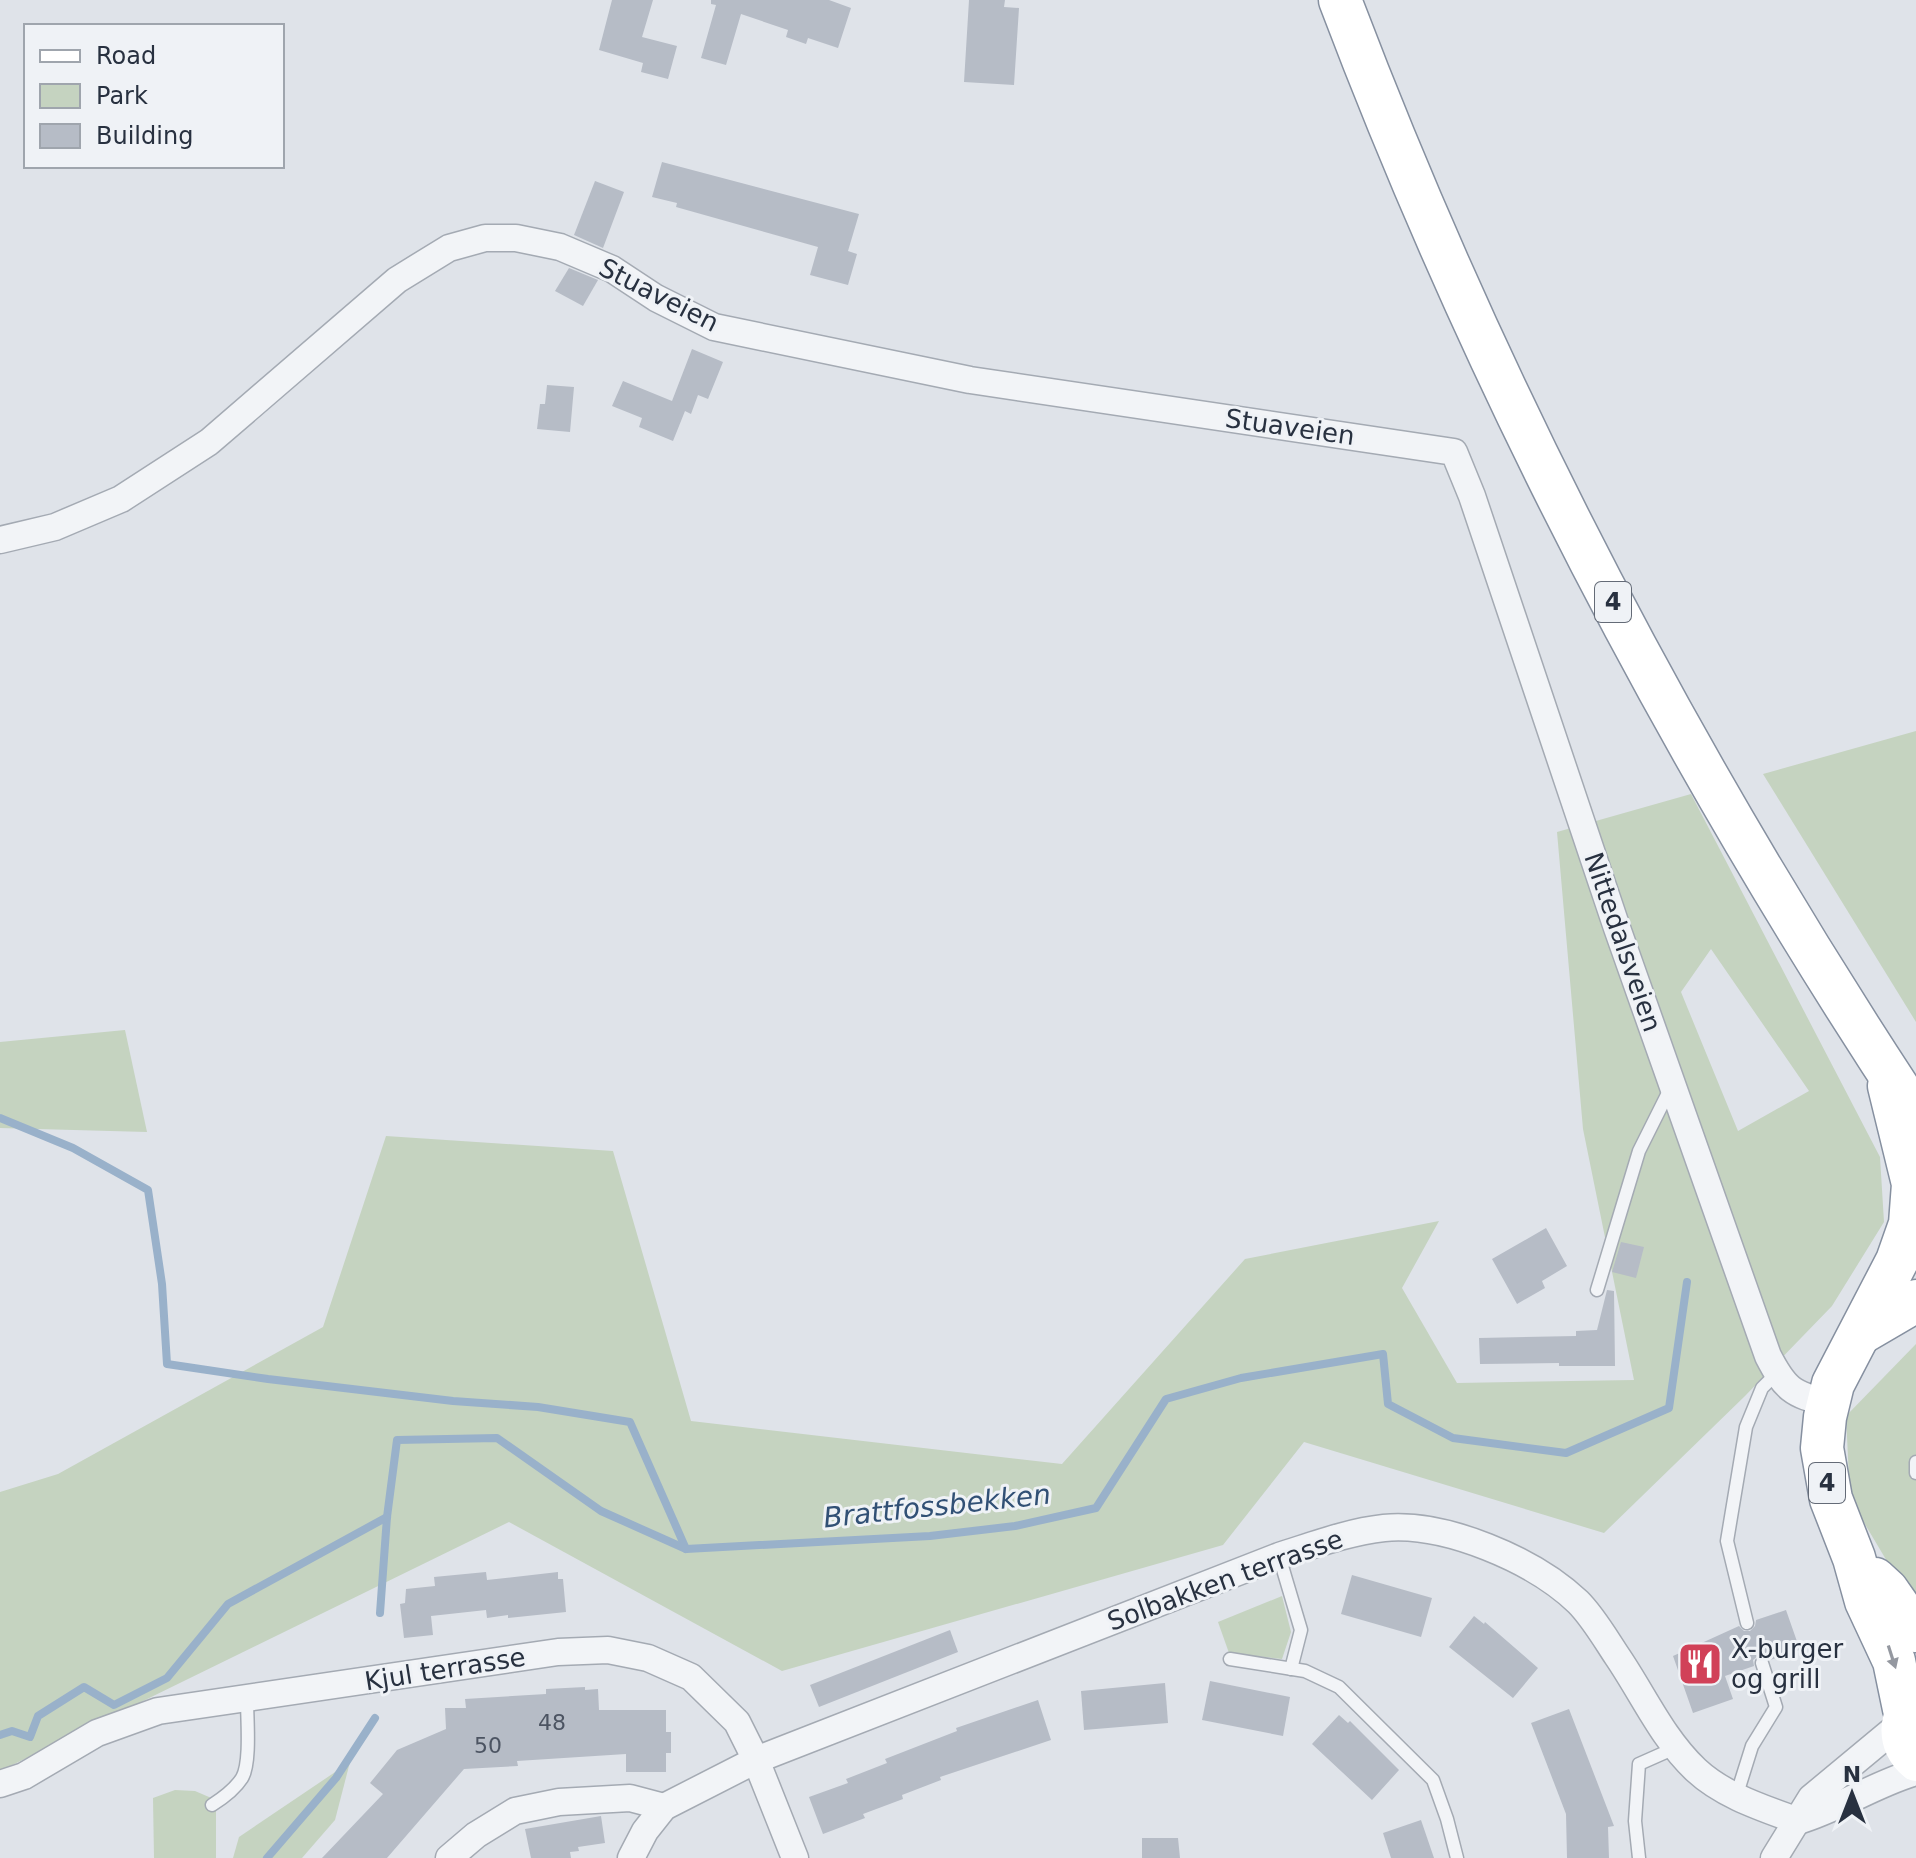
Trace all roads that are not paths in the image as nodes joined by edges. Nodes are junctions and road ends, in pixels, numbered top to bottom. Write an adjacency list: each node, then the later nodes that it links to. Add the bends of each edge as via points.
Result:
1 (1340, 0): 4 (highway, 4, via 1454,274 1548,475 1687,739 1817,960)
2 (1454, 452): 3 (street, Stuaveien, via 970,380 714,327 612,269 560,247 485,238 449,248 397,280 209,442 121,499 55,527); 5 (street, Nittedalsveien)
3 (0, 540)
4 (1900, 1070): 6 (highway, 4); 9 (highway, 4, via 1912,1207 1905,1243)
5 (1672, 1086): 7 (lane, via 1639,1151); 10 (street, Nittedalsveien)
6 (1916, 1115)
7 (1597, 1290)
8 (1916, 1301): 9 (highway, 4)
9 (1861, 1333): 11 (highway, 4, via 1839,1369)
10 (1777, 1373): 11 (street, Nittedalsveien, via 1790,1390); 16 (lane, via 1762,1388 1746,1427 1727,1541)
11 (1827, 1403): 15 (highway, 4, via 1825,1474)
12 (1916, 1462): 13 (lane)
13 (1916, 1473)
14 (1279, 1556): 20 (lane, via 1301,1630); 23 (street, Solbakken terrasse, via 1343,1535 1386,1528 1417,1528 1496,1549 1547,1576 1580,1604); 24 (street, Solbakken terrasse)
15 (1854, 1558): 17 (highway, 4, via 1887,1590); 22 (highway, 4, one-way to 22, via 1866,1601 1894,1661)
16 (1747, 1623)
17 (1916, 1631)
18 (1230, 1659): 20 (lane)
19 (1762, 1663): 28 (lane, via 1776,1707 1752,1746)
20 (1291, 1669): 35 (lane, via 1339,1687 1433,1780)
21 (247, 1700): 24 (street, Kjul terrasse, via 558,1652 608,1650 648,1658 691,1677 737,1722); 27 (street, Kjul terrasse, via 158,1711 97,1733 24,1776); 29 (lane, via 246,1767 242,1778)
22 (1906, 1710): 25 (main road, via 1904,1750); 31 (street, via 1811,1798)
23 (1675, 1748): 28 (street, Solbakken terrasse, via 1698,1772); 36 (lane, via 1639,1764)
24 (756, 1760): 30 (street, Solbakken terrasse); 34 (street, Kjul terrasse)
25 (1916, 1763)
26 (1916, 1772): 31 (street)
27 (0, 1784)
28 (1736, 1797): 31 (street, Solbakken terrasse)
29 (212, 1805)
30 (664, 1807): 32 (street, via 630,1798 559,1802 515,1811); 33 (street, Solbakken terrasse)
31 (1798, 1821): 37 (street)
32 (449, 1858)
33 (631, 1858)
34 (795, 1858)
35 (1457, 1858)
36 (1639, 1858)
37 (1774, 1858)

